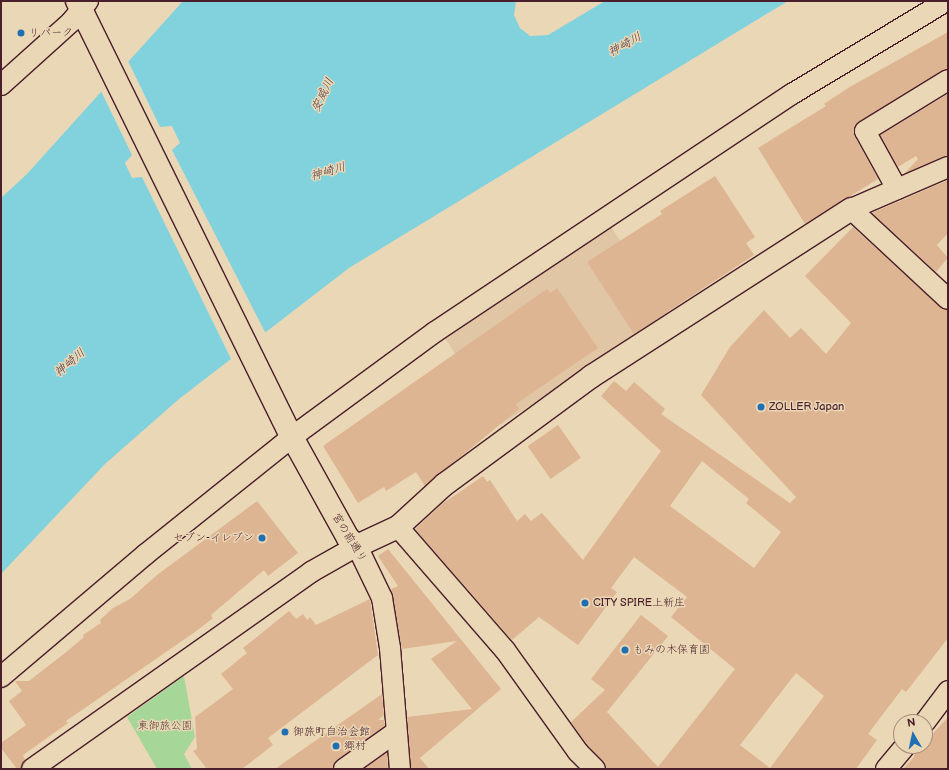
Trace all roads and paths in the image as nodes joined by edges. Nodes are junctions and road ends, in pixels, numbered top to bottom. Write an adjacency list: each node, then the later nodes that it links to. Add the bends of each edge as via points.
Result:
1 (946, 1): 9 (street, via 792,94)
2 (83, 8): 4 (street, via 71,22); 9 (street, 宮の前通り)
3 (948, 80): 6 (street, via 865,131)
4 (1, 84)
5 (948, 167): 6 (street)
6 (897, 189): 7 (street)
7 (851, 209): 8 (street); 10 (street, via 592,376 445,484)
8 (948, 299)
9 (288, 430): 11 (street, 宮の前通り, via 348,538); 12 (street)
10 (398, 527): 11 (street); 20 (street, via 505,650 578,752)
11 (357, 546): 15 (street, 宮の前通り, via 382,598 390,648); 17 (street, via 311,572)
12 (1, 677)
13 (948, 690): 14 (street)
14 (931, 714)
15 (396, 732): 18 (street); 19 (street, 宮の前通り)
16 (898, 754): 21 (street)
17 (32, 769)
18 (344, 769)
19 (400, 769)
20 (595, 769)
21 (886, 769)

